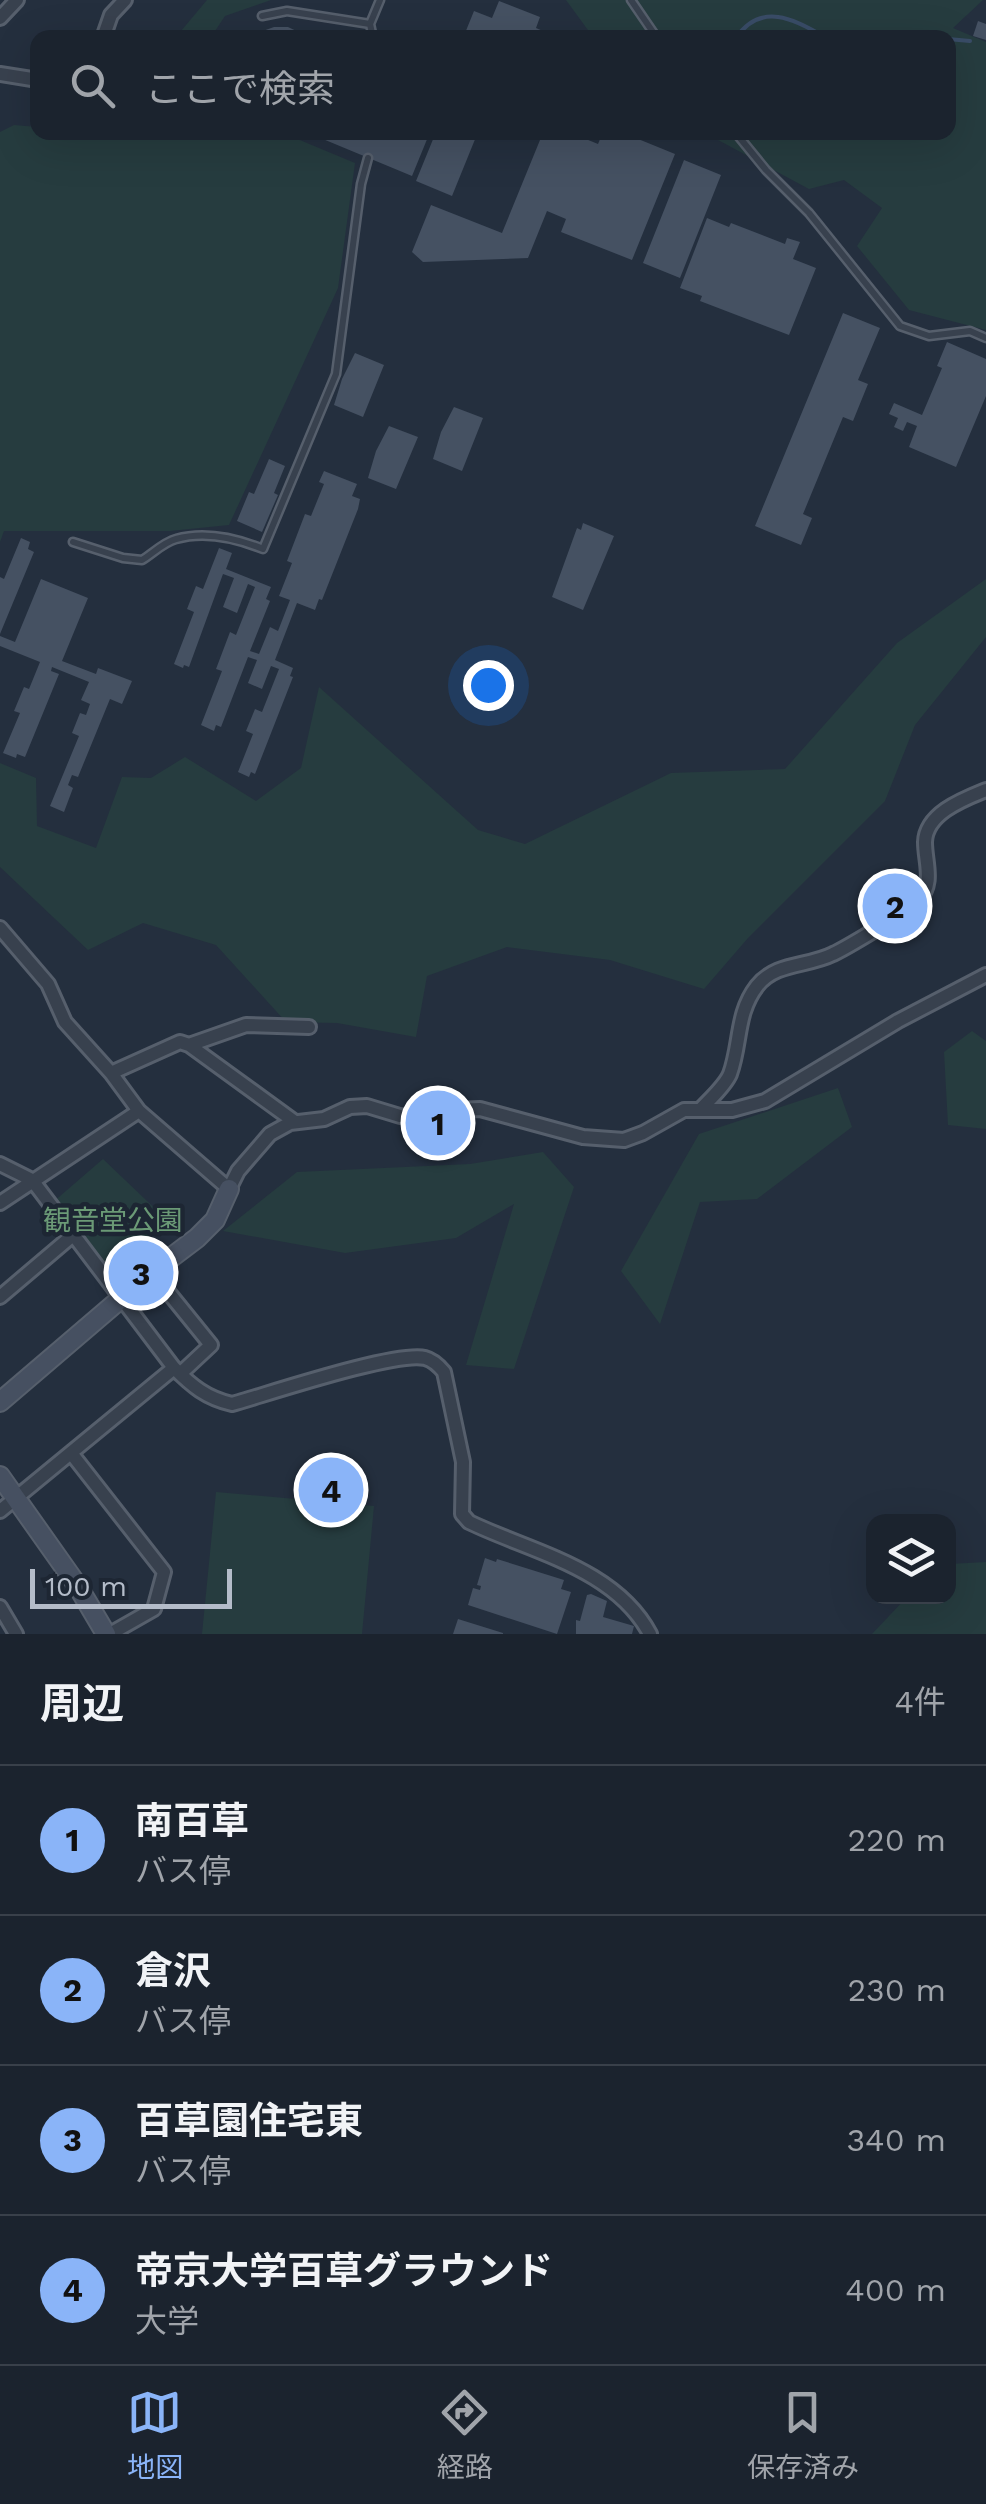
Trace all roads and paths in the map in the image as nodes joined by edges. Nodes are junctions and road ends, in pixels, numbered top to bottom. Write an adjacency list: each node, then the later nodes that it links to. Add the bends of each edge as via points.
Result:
1 (17, 0): 6 (street)
2 (125, 0): 8 (street)
3 (380, 0): 7 (lane)
4 (631, 0): 10 (lane)
5 (262, 16): 7 (lane, via 288,11)
6 (0, 18)
7 (370, 24): 9 (lane)
8 (106, 30)
9 (371, 30)
10 (652, 30)
11 (0, 74): 12 (street)
12 (30, 79)
13 (742, 140): 15 (lane, via 900,326 929,336 970,331)
14 (368, 158): 16 (lane, via 336,374 263,548 209,536 174,539 142,560)
15 (986, 338)
16 (73, 542)
17 (986, 790): 23 (street, via 935,820 924,838 928,881 918,901 832,956 765,977 740,1017 730,1076)
18 (0, 928): 22 (street, via 48,984 65,1022)
19 (986, 975): 23 (street, via 765,1101)
20 (309, 1027): 21 (street, via 246,1025)
21 (189, 1045): 22 (street, via 180,1042); 25 (street)
22 (111, 1073): 24 (street)
23 (701, 1110): 25 (street, via 684,1110 624,1140 583,1137 480,1109 425,1117 350,1107)
24 (139, 1111): 27 (street); 28 (street)
25 (295, 1122): 28 (street, via 270,1134)
26 (0, 1164): 27 (street)
27 (32, 1180): 29 (street); 30 (street)
28 (228, 1189): 31 (street, via 214,1220)
29 (0, 1203)
30 (72, 1235): 32 (street); 33 (street)
31 (152, 1272): 33 (street); 34 (street, via 210,1345)
32 (0, 1296)
33 (121, 1300): 34 (street); 35 (street)
34 (178, 1371): 36 (street); 43 (street, via 197,1390 232,1404 394,1360 437,1364 460,1442 462,1514 604,1584)
35 (0, 1402)
36 (71, 1453): 38 (street); 42 (street, via 164,1572 154,1609)
37 (0, 1476): 38 (street)
38 (16, 1498): 39 (street); 42 (street)
39 (0, 1512)
40 (0, 1607): 41 (street)
41 (16, 1634)
42 (108, 1634)
43 (650, 1634)

